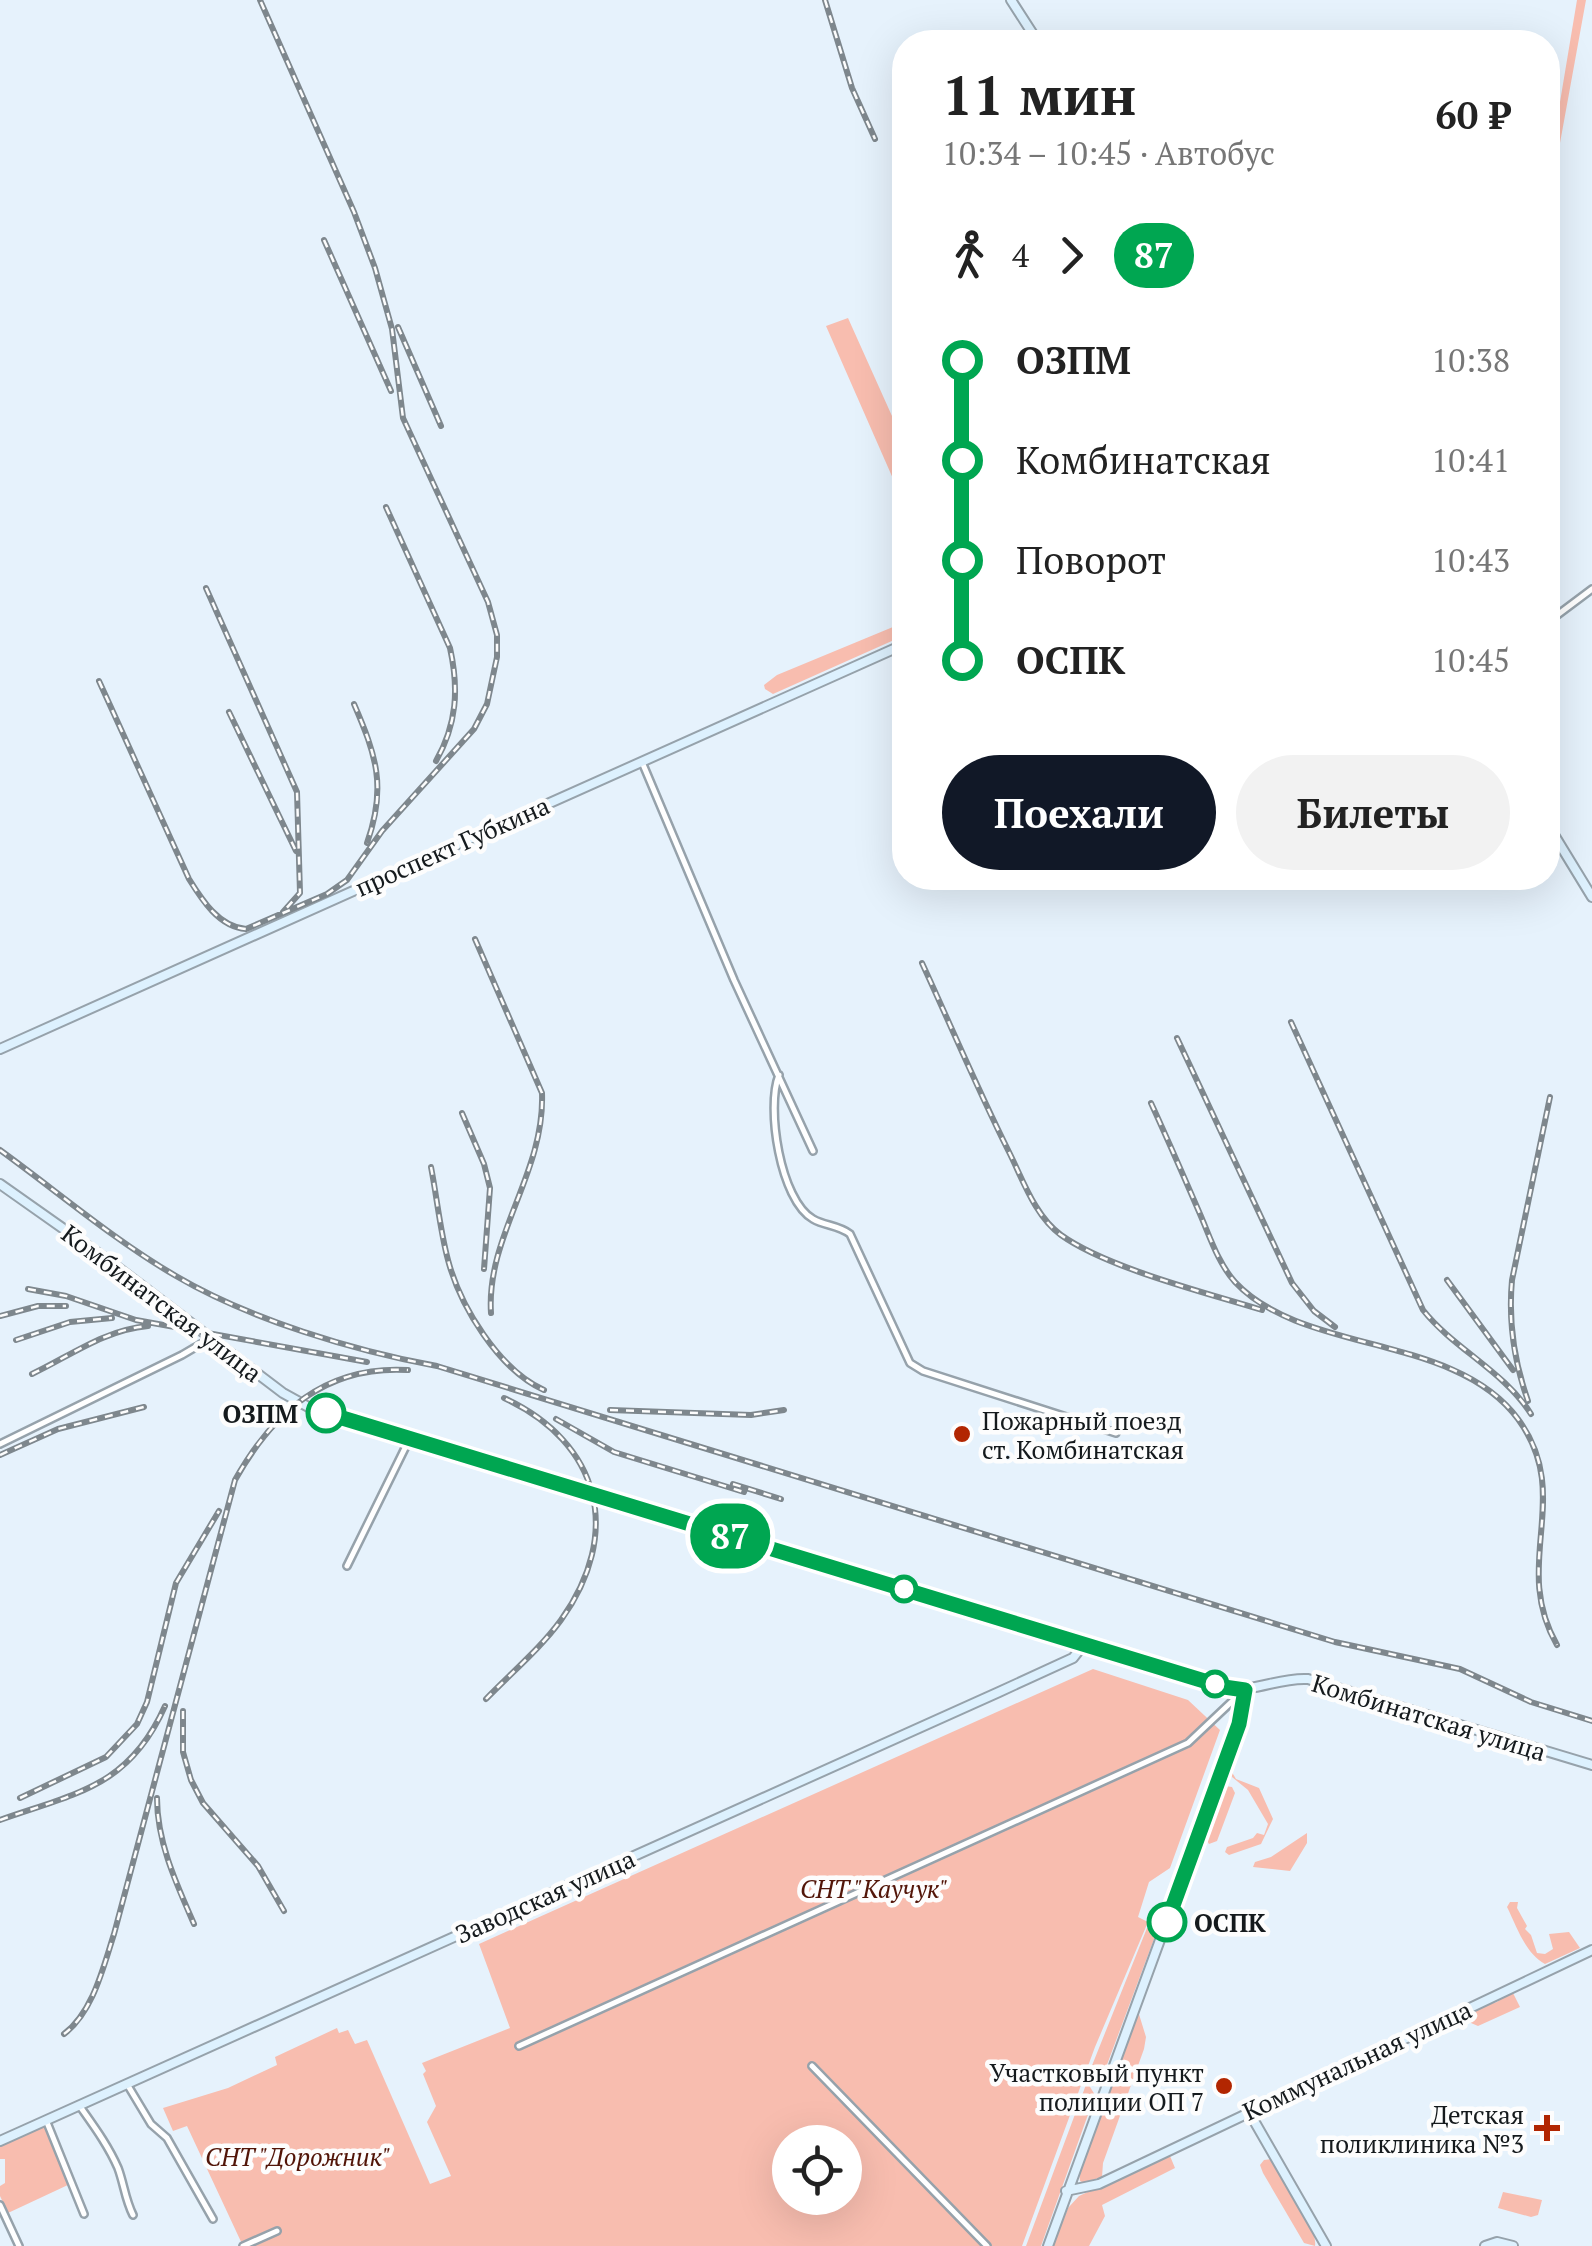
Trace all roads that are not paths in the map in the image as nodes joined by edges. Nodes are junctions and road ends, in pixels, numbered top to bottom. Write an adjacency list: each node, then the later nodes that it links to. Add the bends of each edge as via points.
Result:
1 (1011, 0): 2 (main road)
2 (1030, 30)
3 (1592, 589): 4 (street)
4 (1560, 613)
5 (892, 650): 6 (main road, проспект Губкина)
6 (642, 762): 9 (main road, проспект Губкина); 10 (street)
7 (1560, 845): 8 (main road)
8 (1592, 897)
9 (0, 1049)
10 (779, 1075): 11 (street); 14 (street, via 775,1123 785,1174 802,1210 850,1234 910,1363)
11 (813, 1151)
12 (0, 1184): 13 (main road, Комбинатская улица)
13 (211, 1338): 15 (main road, Комбинатская улица, via 304,1406); 16 (street)
14 (1116, 1433)
15 (410, 1437): 17 (street); 18 (main road, Комбинатская улица)
16 (0, 1444)
17 (347, 1566)
18 (1084, 1644): 19 (main road, Комбинатская улица); 24 (main road, Заводская улица, via 1073,1658)
19 (1245, 1690): 20 (main road, Комбинатская улица, via 1308,1679); 22 (street, via 1188,1742); 29 (main road, via 1239,1724)
20 (1592, 1765)
21 (1592, 1950): 26 (main road, Коммунальная улица)
22 (519, 2046)
23 (812, 2066): 37 (street)
24 (126, 2084): 25 (main road, Заводская улица); 33 (street, via 167,2138)
25 (79, 2105): 27 (main road, Заводская улица); 32 (street, via 116,2162)
26 (1249, 2112): 29 (main road, Коммунальная улица, via 1100,2184); 39 (main road)
27 (46, 2120): 28 (main road, Заводская улица); 31 (street)
28 (0, 2141)
29 (1066, 2191): 38 (main road)
30 (0, 2205): 35 (street)
31 (84, 2214)
32 (133, 2215)
33 (213, 2219)
34 (276, 2231): 36 (street)
35 (19, 2246)
36 (242, 2246)
37 (987, 2246)
38 (1048, 2246)
39 (1326, 2246)
40 (1486, 2246): 41 (main road)
41 (1513, 2246)

